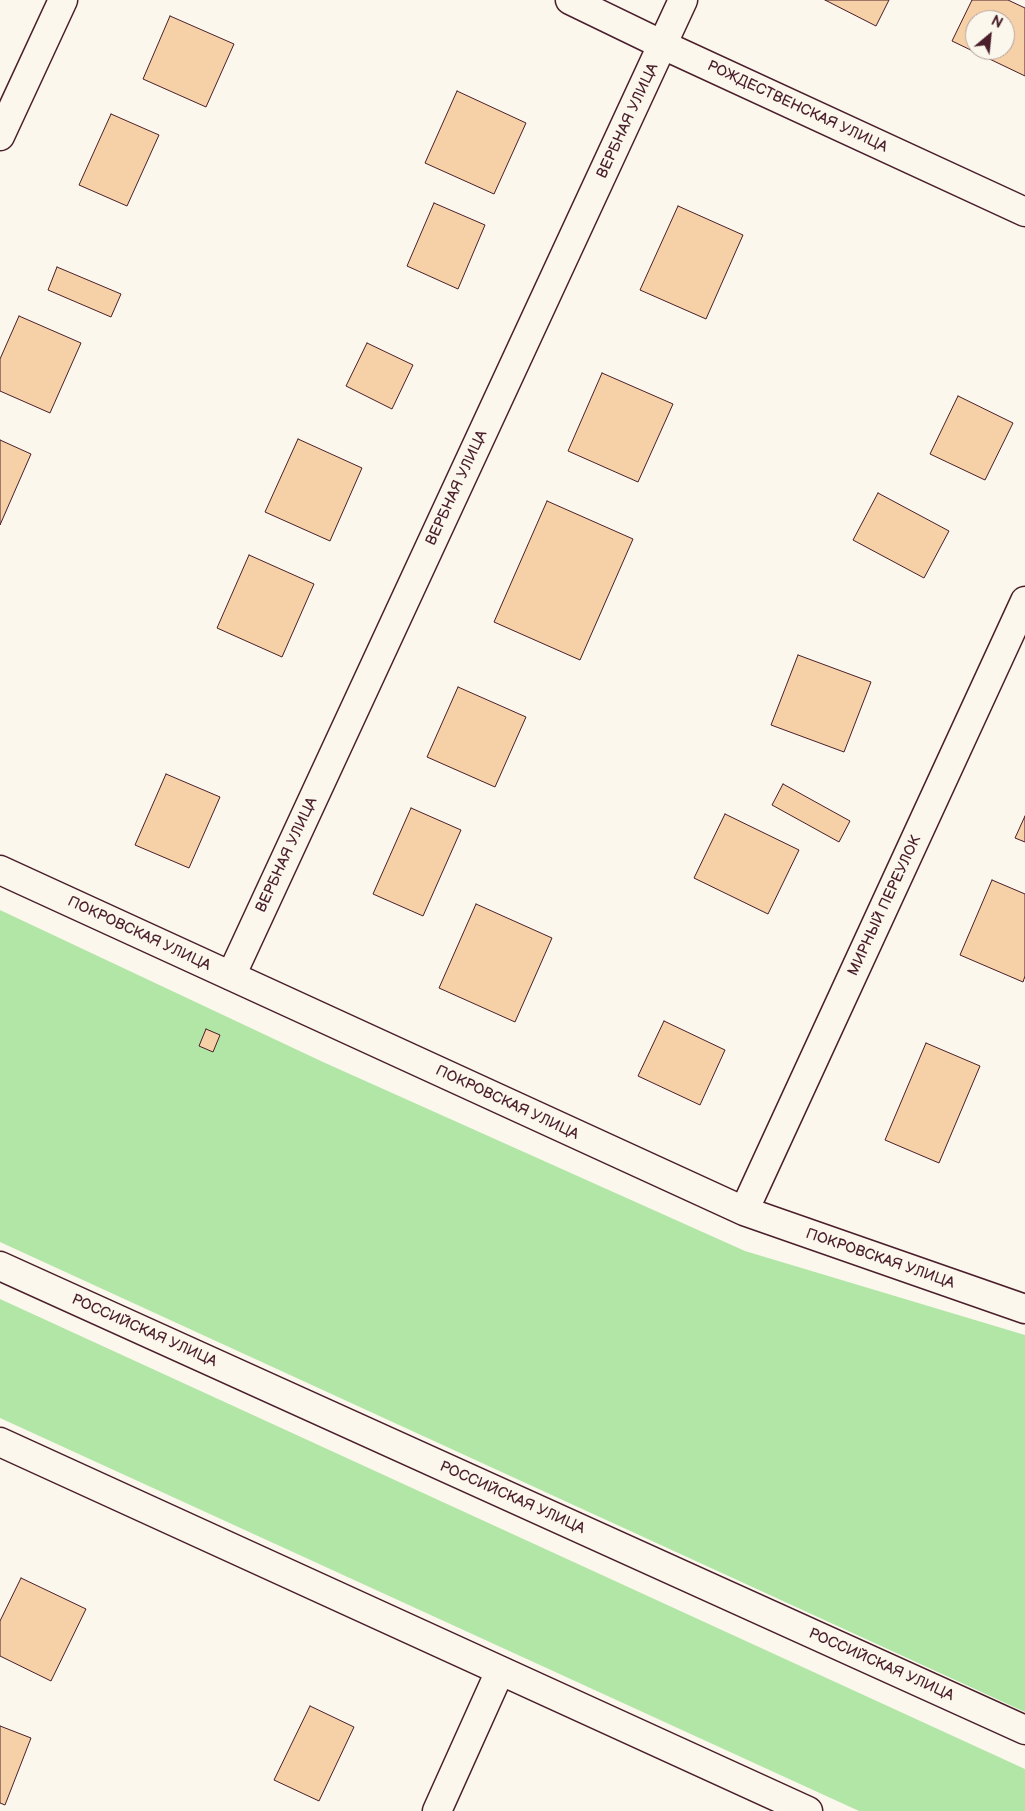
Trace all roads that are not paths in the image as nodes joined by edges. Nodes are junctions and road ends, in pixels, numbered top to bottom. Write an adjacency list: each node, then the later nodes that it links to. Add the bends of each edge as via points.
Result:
1 (63, 0): 5 (street)
2 (570, 0): 4 (street, РОЖДЕСТВЕНСКАЯ УЛИЦА)
3 (683, 0): 4 (street, ВЕРБНАЯ УЛИЦА)
4 (663, 45): 6 (street, РОЖДЕСТВЕНСКАЯ УЛИЦА); 9 (street, ВЕРБНАЯ УЛИЦА)
5 (0, 136)
6 (1025, 212)
7 (1025, 601): 10 (street, МИРНЫЙ ПЕРЕУЛОК)
8 (0, 870): 9 (street, ПОКРОВСКАЯ УЛИЦА)
9 (231, 976): 10 (street, ПОКРОВСКАЯ УЛИЦА)
10 (744, 1211): 12 (street, ПОКРОВСКАЯ УЛИЦА)
11 (0, 1266): 15 (street, РОССИЙСКАЯ УЛИЦА)
12 (1025, 1309)
13 (0, 1442): 14 (street)
14 (500, 1670): 16 (street); 17 (street)
15 (1025, 1730)
16 (437, 1811)
17 (808, 1811)

